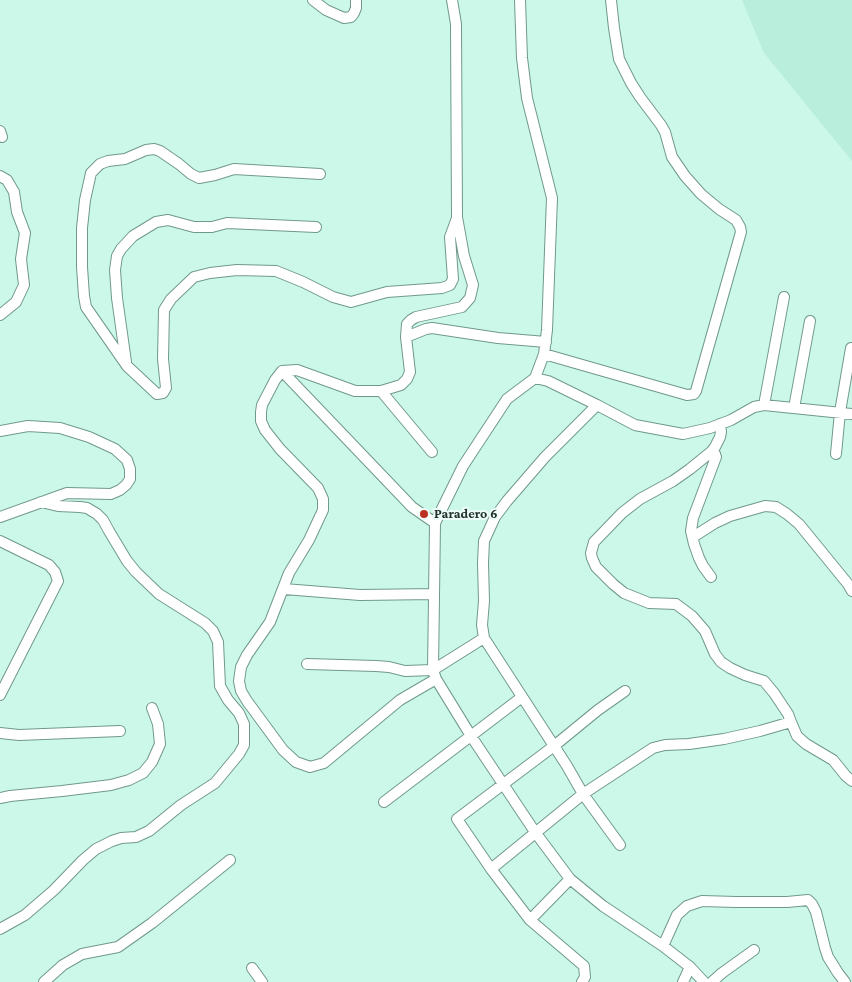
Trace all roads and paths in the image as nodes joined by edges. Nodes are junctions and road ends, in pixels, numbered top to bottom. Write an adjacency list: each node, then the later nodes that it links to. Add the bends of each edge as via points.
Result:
1 (313, 0): 2 (street, via 344,18 354,13)
2 (356, 0)
3 (452, 0): 8 (street, via 456,24)
4 (520, 0): 14 (street, via 527,98 552,198)
5 (611, 0): 16 (street, via 620,59 631,83 665,132 672,157 701,194 736,220 741,232 694,394 687,395)
6 (320, 174): 17 (street, via 234,169 199,178 154,149 125,160 100,164 91,173 85,200 82,228 84,296 86,307)
7 (0, 176): 11 (street, via 14,192 17,212 26,233 22,259 24,286 16,302)
8 (458, 217): 13 (street, via 464,256 473,285 470,298 462,307 416,316 407,324); 17 (street, via 450,237 453,279 442,288 388,292 351,302 276,271 210,273 194,277 164,310 166,388 163,393 157,394)
9 (316, 227): 17 (street, via 227,224 194,227 168,220 156,222 133,236 117,256 115,270)
10 (784, 297): 22 (street)
11 (0, 315)
12 (810, 321): 23 (street)
13 (406, 337): 14 (street, via 432,328); 20 (street, via 410,372 407,379 401,385)
14 (546, 342): 16 (street)
15 (851, 348): 24 (street)
16 (544, 354): 19 (street)
17 (127, 366)
18 (282, 371): 20 (street, via 297,370 355,391); 33 (street, via 412,507); 37 (street, via 264,398 261,421 280,449 318,488 323,499 323,510)
19 (535, 378): 21 (street); 33 (street, via 507,399 463,466)
20 (381, 390): 28 (street)
21 (597, 405): 26 (street, via 635,425 683,434); 40 (street, via 545,457 495,517 484,540)
22 (764, 405): 23 (street); 26 (street)
23 (794, 408): 24 (street)
24 (840, 412): 25 (street); 30 (street)
25 (852, 414)
26 (720, 424): 29 (street, via 720,437)
27 (0, 431): 31 (street, via 28,426 60,428 115,449 130,469 126,485 111,494 67,494)
28 (432, 452)
29 (711, 452): 34 (street, via 716,457 693,518); 47 (street, via 622,513 594,542 592,558 612,584 624,593 649,603 676,604 692,616 721,662 745,676 764,681)
30 (836, 454)
31 (41, 502): 32 (street); 63 (street, via 86,508 97,514 136,572 159,594 213,632 218,642 220,686 244,724 244,745 215,783 149,831 96,849 25,915)
32 (0, 517)
33 (436, 522): 39 (street)
34 (693, 537): 36 (street, via 699,558); 38 (street, via 730,516 765,506 776,508 799,524)
35 (0, 541): 44 (street, via 49,565 58,581)
36 (711, 577)
37 (284, 588): 39 (street, via 360,595); 42 (street, via 270,622 240,667 240,681 247,701 283,750 296,762 310,767 324,763)
38 (852, 591)
39 (434, 594): 42 (street)
40 (484, 638): 42 (street); 45 (street)
41 (307, 664): 42 (street, via 389,667)
42 (434, 674): 50 (street)
43 (625, 691): 51 (street)
44 (0, 695)
45 (522, 697): 50 (street); 51 (street)
46 (152, 708): 55 (street, via 160,744 143,774 111,785)
47 (791, 722): 52 (street, via 797,736 833,760); 54 (street, via 724,739 658,746)
48 (120, 731): 49 (street)
49 (0, 733)
50 (470, 736): 53 (street); 56 (street)
51 (554, 746): 53 (street); 54 (street)
52 (852, 781)
53 (503, 784): 57 (street); 60 (street, via 457,818)
54 (583, 794): 57 (street); 58 (street)
55 (0, 798)
56 (384, 802)
57 (535, 832): 60 (street); 61 (street)
58 (620, 844)
59 (230, 860): 68 (street, via 118,946 82,954)
60 (490, 869): 62 (street)
61 (570, 879): 62 (street); 64 (street)
62 (530, 920): 70 (street, via 584,966)
63 (0, 929)
64 (662, 946): 66 (street); 74 (street, via 677,915 687,906 702,900 808,900 816,912 828,957)
65 (754, 950): 73 (street)
66 (690, 967): 71 (street); 72 (street)
67 (252, 968): 69 (street)
68 (44, 982)
69 (262, 982)
70 (582, 982)
71 (684, 982)
72 (704, 982)
73 (712, 982)
74 (846, 982)

